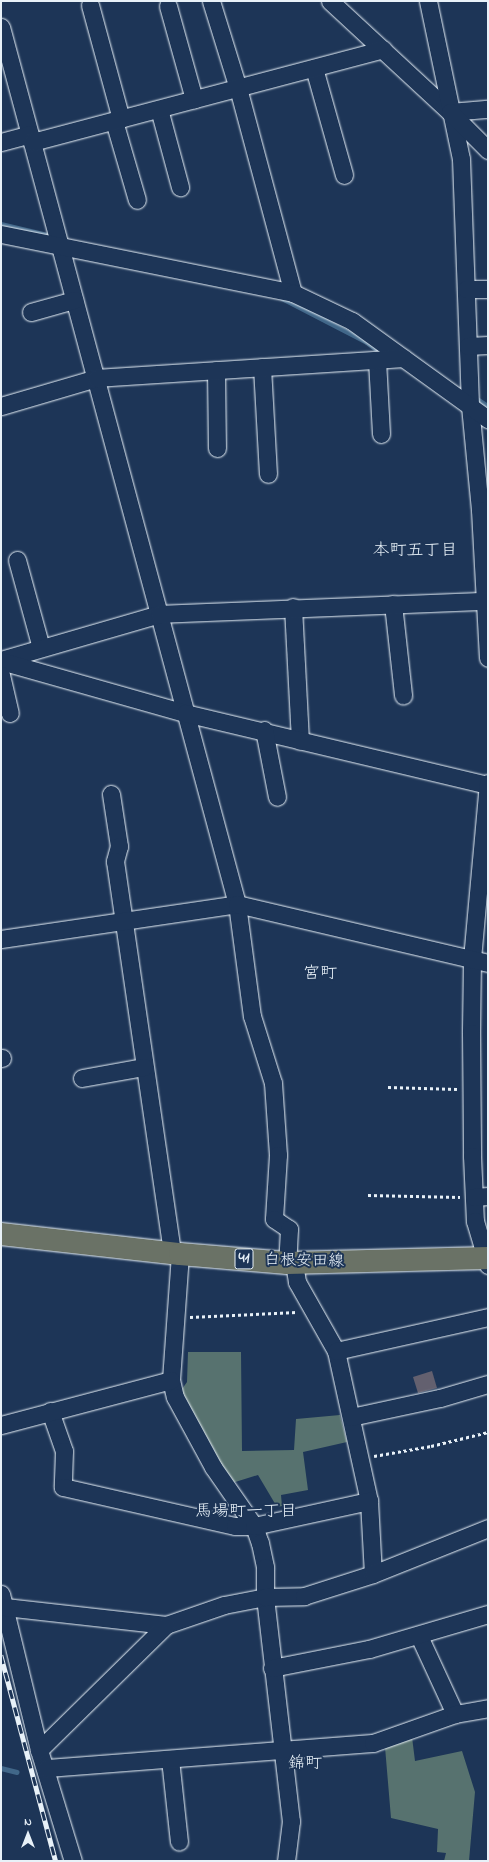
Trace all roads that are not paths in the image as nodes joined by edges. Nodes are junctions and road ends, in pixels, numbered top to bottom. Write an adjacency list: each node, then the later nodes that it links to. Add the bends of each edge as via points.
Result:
1 (211, 1): 10 (street)
2 (330, 1): 7 (street)
3 (428, 1): 14 (street)
4 (90, 5): 15 (street)
5 (168, 6): 11 (street)
6 (1, 27): 8 (street)
7 (383, 49): 9 (street); 14 (street)
8 (5, 59): 16 (street)
9 (314, 68): 10 (street); 19 (street)
10 (238, 88): 11 (street); 26 (street)
11 (194, 99): 12 (street)
12 (159, 109): 15 (street); 20 (street)
13 (488, 110): 14 (street)
14 (450, 112): 18 (street); 24 (street, via 461,159)
15 (118, 120): 16 (street); 21 (street)
16 (31, 138): 17 (street); 23 (street)
17 (1, 142)
18 (488, 150)
19 (344, 175)
20 (180, 187)
21 (137, 200)
22 (1, 234): 23 (street)
23 (60, 248): 26 (street); 27 (street)
24 (466, 289): 25 (street); 29 (street)
25 (488, 289)
26 (293, 293): 31 (street, via 352,321)
27 (74, 300): 28 (street); 35 (street)
28 (30, 312)
29 (468, 346): 30 (street); 37 (street)
30 (488, 346)
31 (403, 358): 32 (street); 37 (street)
32 (377, 360): 33 (street); 39 (street)
33 (262, 367): 34 (street); 41 (street)
34 (216, 370): 35 (street); 40 (street)
35 (96, 378): 36 (street); 47 (street)
36 (1, 406)
37 (470, 406): 38 (street); 42 (street)
38 (488, 419)
39 (381, 434)
40 (217, 448)
41 (268, 474)
42 (485, 545): 44 (street)
43 (17, 560): 48 (street)
44 (484, 601): 45 (street); 49 (street)
45 (393, 604): 46 (street); 52 (street)
46 (293, 608): 47 (street); 56 (street)
47 (159, 614): 48 (street); 54 (street)
48 (41, 648): 50 (street)
49 (488, 658)
50 (1, 660): 54 (street)
51 (1, 675): 53 (street)
52 (403, 695)
53 (10, 713)
54 (185, 713): 55 (street); 60 (street)
55 (264, 730): 56 (street); 59 (street)
56 (300, 740): 57 (street)
57 (488, 784): 63 (street)
58 (111, 794): 61 (street, via 119,846 115,861)
59 (277, 798)
60 (237, 904): 61 (street); 63 (street); 70 (street, via 252,1016 273,1083 278,1155 274,1219 289,1229)
61 (125, 921): 62 (street); 64 (street)
62 (1, 939)
63 (480, 961): 66 (street, via 471,1089)
64 (144, 1067): 65 (street); 68 (street)
65 (82, 1078)
66 (481, 1197): 69 (street, via 475,1221)
67 (1, 1234): 68 (main road, 白根安田線 / 41)
68 (176, 1254): 70 (main road, 白根安田線 / 41); 73 (street)
69 (487, 1260): 70 (main road, 白根安田線 / 41)
70 (290, 1263): 72 (street, via 297,1282)
71 (488, 1317): 72 (street)
72 (336, 1351): 76 (street)
73 (171, 1380): 75 (street); 79 (street, via 176,1397 213,1467)
74 (488, 1384): 76 (street, via 440,1398)
75 (50, 1411): 77 (street); 79 (street, via 64,1451 63,1487 221,1523)
76 (351, 1417): 78 (street)
77 (1, 1425)
78 (369, 1501): 79 (street); 81 (street)
79 (254, 1526): 82 (street, via 265,1567)
80 (488, 1528): 81 (street)
81 (373, 1574): 82 (street, via 304,1596)
82 (265, 1597): 85 (street, via 224,1605); 87 (street)
83 (3, 1600): 85 (street); 90 (street)
84 (488, 1614): 86 (street)
85 (166, 1625): 90 (street)
86 (420, 1636): 87 (street); 89 (street)
87 (272, 1668): 91 (street)
88 (488, 1708): 89 (street)
89 (455, 1714): 91 (street, via 374,1743)
90 (39, 1750): 93 (street)
91 (284, 1750): 92 (street); 96 (street, via 291,1820)
92 (170, 1759): 93 (street); 94 (street)
93 (46, 1768): 95 (street)
94 (180, 1842)
95 (73, 1861)
96 (286, 1861)

